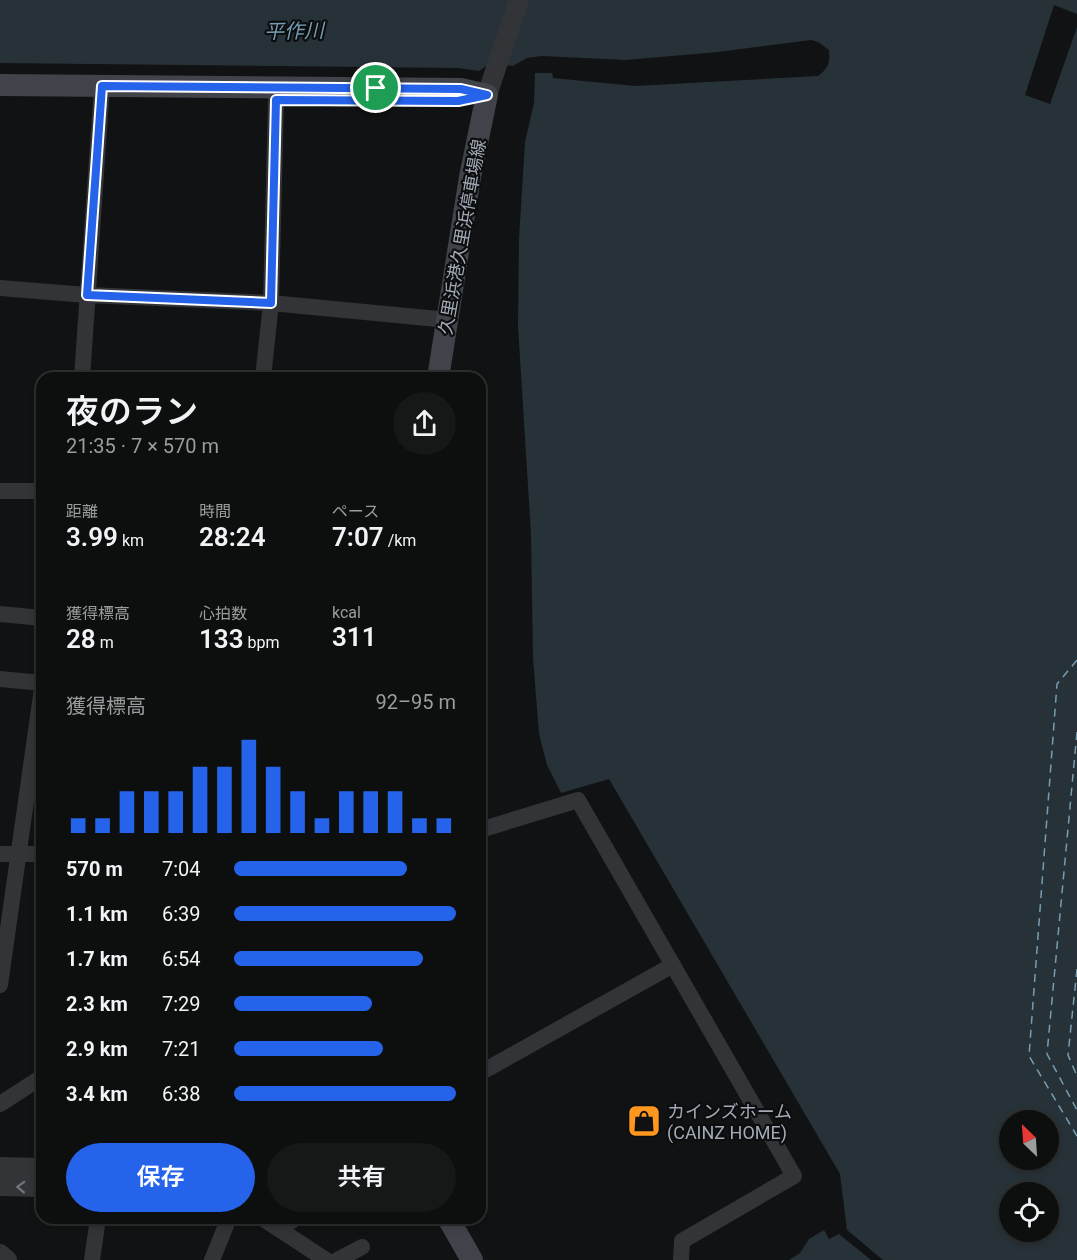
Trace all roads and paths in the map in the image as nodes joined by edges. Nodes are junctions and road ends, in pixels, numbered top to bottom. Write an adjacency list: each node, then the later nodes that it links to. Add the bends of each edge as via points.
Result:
1 (519, 0): 3 (street)
2 (0, 85): 4 (main road)
3 (490, 85): 4 (main road, via 461,89); 6 (main road, via 458,101); 10 (main road, 久里浜港久里浜停車場線, via 470,177)
4 (101, 92): 5 (main road); 6 (main road); 8 (street)
5 (0, 97)
6 (276, 100): 9 (street)
7 (0, 288): 8 (street)
8 (87, 295): 9 (street); 11 (street)
9 (271, 303): 10 (street); 12 (street)
10 (448, 320): 13 (main road, 久里浜港久里浜停車場線)
11 (82, 372)
12 (264, 372)
13 (439, 372)
14 (0, 491): 15 (street)
15 (36, 491)
16 (0, 614): 17 (street)
17 (36, 617)
18 (0, 679): 19 (street)
19 (36, 682)
20 (36, 730): 23 (street)
21 (486, 828): 25 (street, via 578,800)
22 (0, 854): 23 (street)
23 (18, 854): 24 (street); 26 (street)
24 (36, 854)
25 (673, 965): 27 (street); 48 (street, via 794,1176 682,1241)
26 (0, 984)
27 (486, 1070)
28 (36, 1081): 29 (street)
29 (0, 1104)
30 (0, 1167): 31 (street)
31 (36, 1168)
32 (0, 1186): 33 (street, one-way to 32)
33 (36, 1187)
34 (97, 1224): 44 (street)
35 (227, 1224): 45 (street)
36 (271, 1224): 39 (street)
37 (287, 1224): 39 (street)
38 (451, 1224): 42 (main road)
39 (279, 1229): 46 (street)
40 (362, 1247): 47 (street)
41 (0, 1254): 43 (street)
42 (468, 1259)
43 (7, 1260)
44 (92, 1260)
45 (212, 1260)
46 (326, 1260)
47 (337, 1260)
48 (681, 1260)

